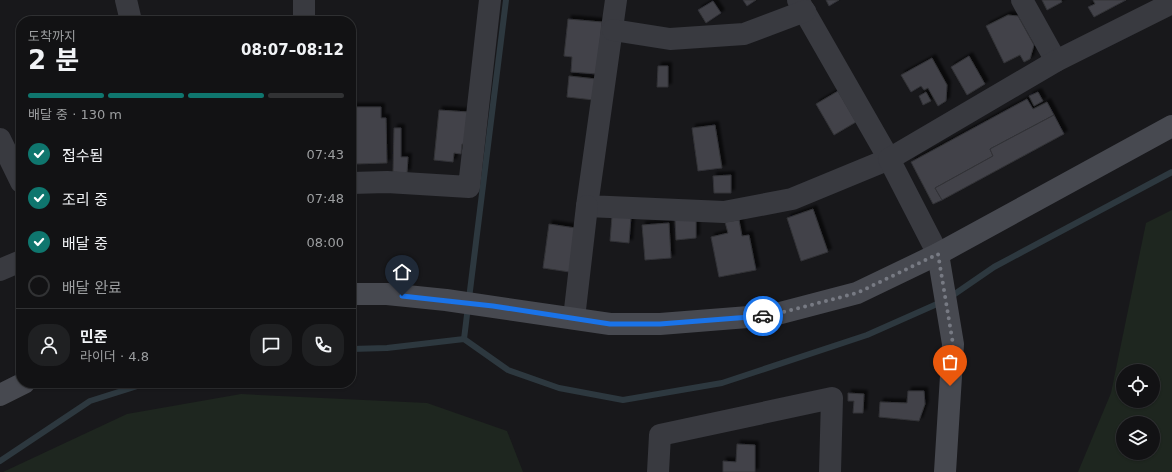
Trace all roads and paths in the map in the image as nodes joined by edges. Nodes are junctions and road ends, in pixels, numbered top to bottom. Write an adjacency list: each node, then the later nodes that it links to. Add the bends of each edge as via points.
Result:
1 (126, 0): 8 (street)
2 (304, 0): 9 (street)
3 (490, 0): 16 (street, via 469,187)
4 (616, 0): 10 (street)
5 (1022, 0): 11 (street)
6 (1172, 3): 11 (street)
7 (802, 5): 10 (street, via 744,34 670,39); 14 (street)
8 (130, 16)
9 (304, 16)
10 (613, 30): 17 (street)
11 (1056, 61): 14 (street)
12 (1172, 126): 18 (street)
13 (0, 139): 15 (street)
14 (889, 160): 17 (street, via 792,199 724,212); 18 (street)
15 (16, 172)
16 (356, 183)
17 (587, 206): 22 (street)
18 (940, 262): 22 (street, via 857,293 772,315 660,324 610,324); 27 (street, via 953,344)
19 (16, 263): 20 (street)
20 (0, 270)
21 (356, 294): 22 (street, via 387,294 446,300)
22 (574, 318)
23 (16, 387): 24 (street)
24 (0, 395)
25 (658, 472): 26 (street, via 660,435 832,398)
26 (830, 472)
27 (945, 472)

